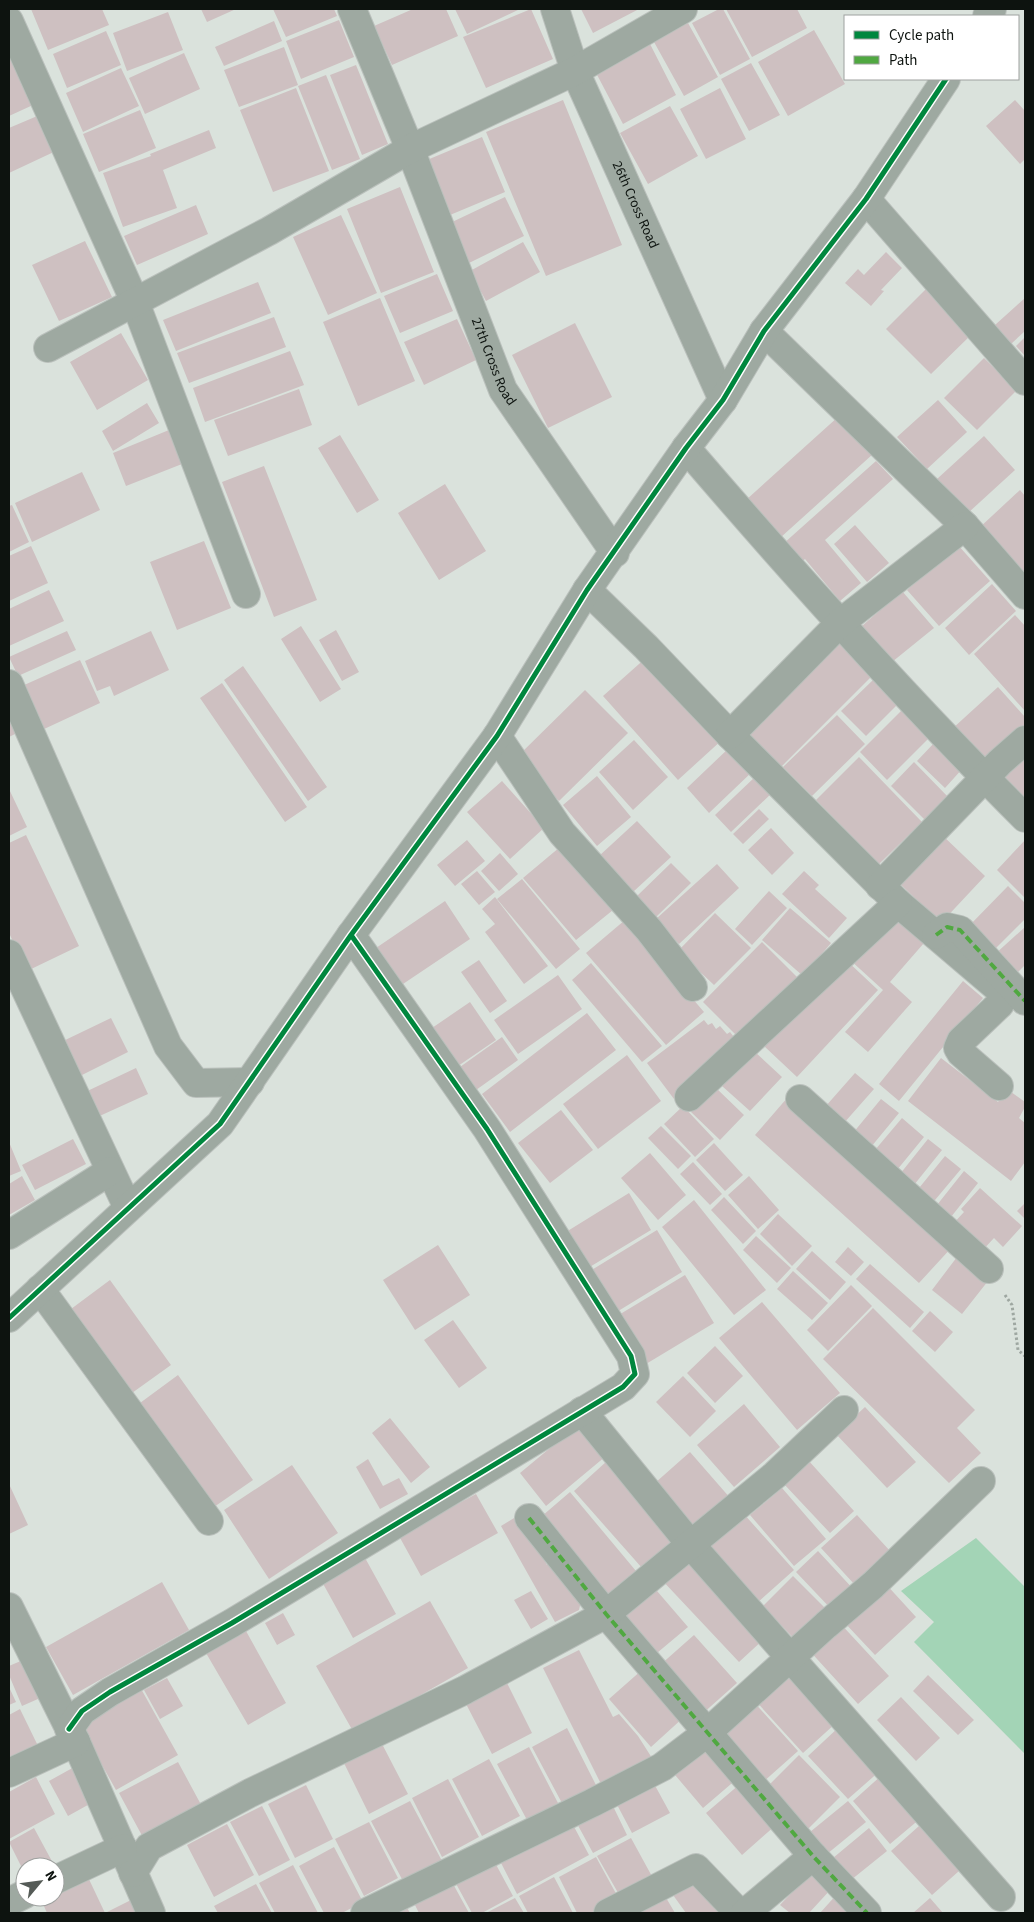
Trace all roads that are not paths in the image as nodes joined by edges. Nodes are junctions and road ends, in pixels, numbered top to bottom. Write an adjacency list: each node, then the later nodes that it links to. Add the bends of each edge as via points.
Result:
1 (352, 9): 7 (street, 27th Cross Road)
2 (555, 9): 5 (street, 26th Cross Road)
3 (683, 9): 5 (street)
4 (9, 21): 9 (street)
5 (575, 70): 7 (street); 13 (street, 26th Cross Road)
6 (945, 80): 8 (street)
7 (410, 149): 9 (street, via 269,231); 16 (street, 27th Cross Road, via 503,390)
8 (866, 199): 10 (street); 12 (street)
9 (135, 302): 11 (street); 18 (street)
10 (764, 330): 13 (street); 15 (street)
11 (48, 348)
12 (1025, 381)
13 (723, 400): 14 (street)
14 (686, 448): 16 (street); 20 (street)
15 (965, 526): 19 (street); 20 (street)
16 (615, 553): 17 (street)
17 (587, 590): 22 (street); 23 (street)
18 (246, 594)
19 (1025, 595)
20 (840, 623): 22 (street); 25 (street)
21 (9, 684): 33 (street, via 168,1046 196,1083)
22 (730, 734): 27 (street)
23 (497, 736): 28 (street); 31 (street, via 562,832 649,930)
24 (1025, 740): 25 (street)
25 (985, 778): 26 (street); 27 (street)
26 (1025, 818)
27 (889, 894): 29 (street); 35 (street)
28 (351, 935): 33 (street); 44 (street, via 488,1130 631,1356 635,1374 623,1387)
29 (936, 935): 32 (street, via 947,927 960,930); 34 (street, via 999,990 1000,1004 961,1041 958,1048)
30 (9, 954): 37 (street)
31 (693, 988)
32 (1025, 1001)
33 (250, 1082): 38 (street, via 220,1124)
34 (999, 1086)
35 (689, 1097)
36 (800, 1099): 40 (street)
37 (110, 1171): 38 (street); 39 (street)
38 (128, 1208): 41 (street)
39 (9, 1235)
40 (988, 1269)
41 (40, 1290): 42 (street); 47 (street)
42 (9, 1318)
43 (844, 1410): 48 (street, via 775,1475)
44 (582, 1411): 48 (street); 54 (street, via 232,1623 110,1692 82,1710)
45 (981, 1481): 52 (street)
46 (529, 1518): 50 (street)
47 (209, 1520)
48 (691, 1544): 50 (street); 52 (street)
49 (9, 1607): 51 (street)
50 (606, 1614): 53 (street); 58 (street, via 465,1690 250,1793 149,1847)
51 (18, 1653): 54 (street)
52 (791, 1658): 53 (street); 60 (street)
53 (708, 1732): 57 (street); 62 (street, via 653,1772)
54 (72, 1735): 55 (street); 56 (street)
55 (9, 1773)
56 (123, 1848): 58 (street); 59 (street)
57 (813, 1856): 65 (street); 66 (street)
58 (133, 1873): 61 (street)
59 (65, 1875)
60 (1001, 1897)
61 (150, 1913)
62 (365, 1913)
63 (608, 1913): 64 (street, via 696,1868)
64 (739, 1913)
65 (744, 1913)
66 (867, 1913)

